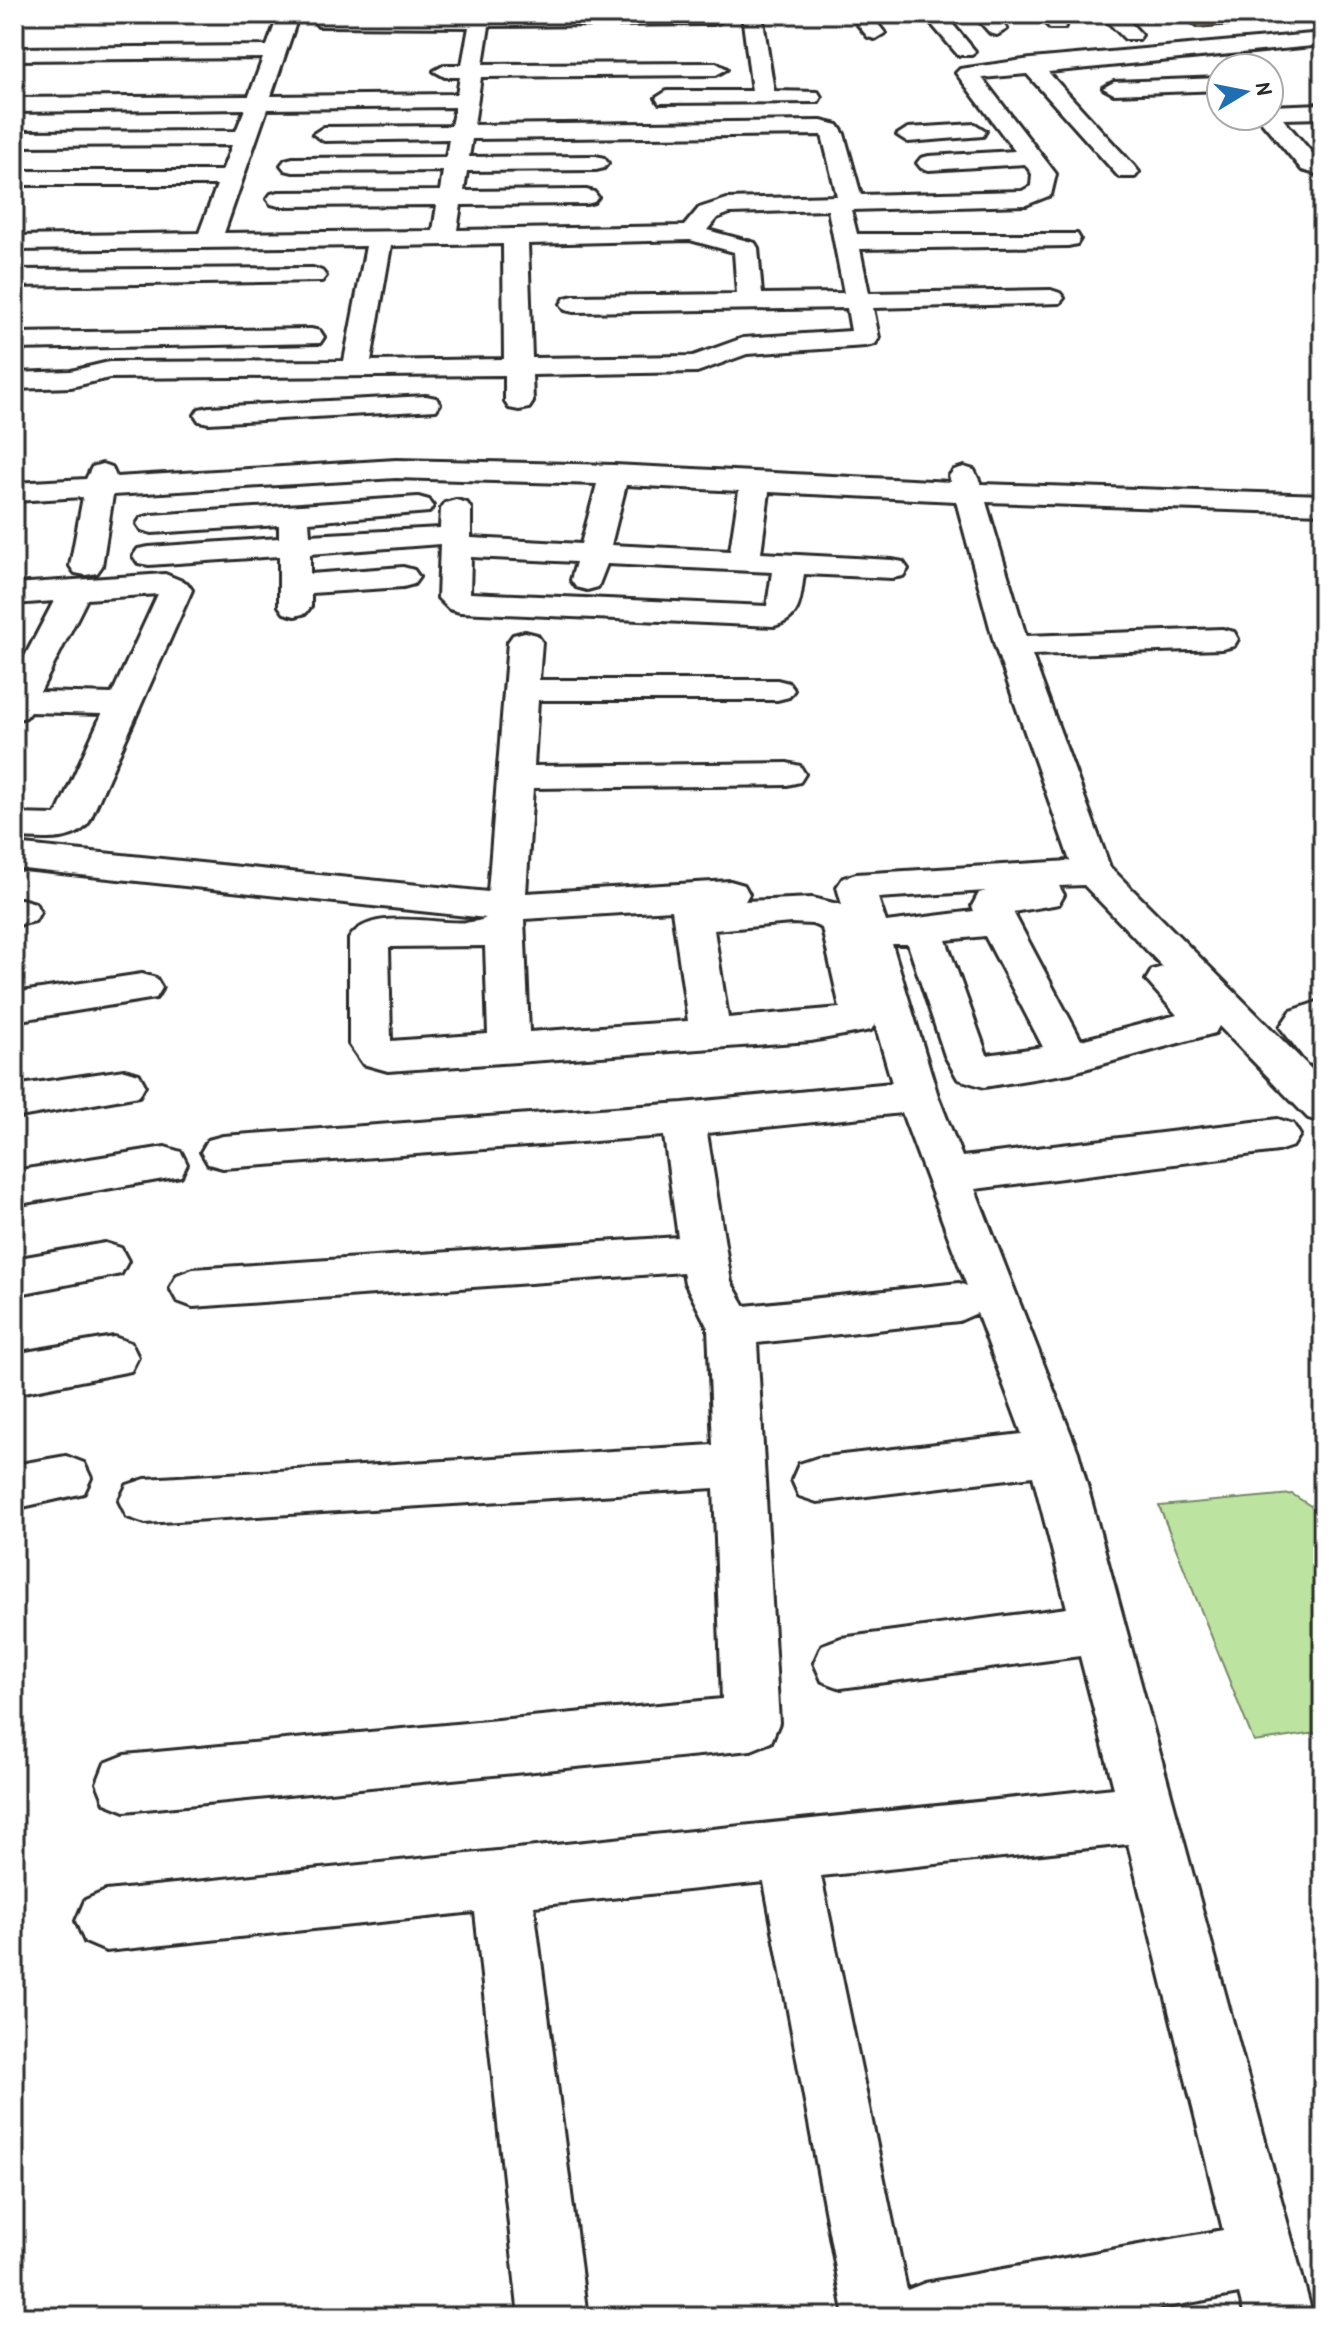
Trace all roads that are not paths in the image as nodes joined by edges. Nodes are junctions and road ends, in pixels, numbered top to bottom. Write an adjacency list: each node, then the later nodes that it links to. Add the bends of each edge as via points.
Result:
1 (752, 14): 28 (street)
2 (859, 14): 11 (street)
3 (933, 14): 15 (street)
4 (1110, 14): 12 (street)
5 (568, 16): 6 (street); 7 (street); 23 (street)
6 (480, 17): 9 (street); 21 (street)
7 (713, 18)
8 (282, 20): 16 (street)
9 (325, 22)
10 (1323, 23): 14 (street)
11 (875, 33)
12 (1132, 35)
13 (1323, 39): 14 (street)
14 (1209, 41): 17 (street); 19 (street)
15 (965, 51)
16 (276, 52): 18 (street); 27 (street)
17 (1217, 52)
18 (14, 54)
19 (1031, 65): 35 (street, via 967,73); 49 (street)
20 (716, 69): 23 (street)
21 (472, 70): 22 (street); 23 (street); 31 (street)
22 (427, 71)
23 (566, 77)
24 (14, 84): 27 (street)
25 (1205, 85): 26 (street)
26 (1114, 88)
27 (264, 92): 31 (street); 32 (street); 42 (street)
28 (764, 97): 29 (street); 30 (street)
29 (810, 97)
30 (642, 98)
31 (467, 100): 36 (street)
32 (14, 105)
33 (1323, 111): 34 (street)
34 (1285, 113)
35 (1009, 129): 40 (street); 44 (street)
36 (462, 132): 38 (street); 47 (street); 56 (street, via 566,121 830,130)
37 (1282, 132): 41 (street)
38 (324, 134)
39 (1310, 134): 41 (street)
40 (908, 135)
41 (1284, 135): 52 (street)
42 (246, 138): 43 (street); 51 (street)
43 (14, 139)
44 (1031, 157): 46 (street); 56 (street, via 1046,180 1043,190 1026,198)
45 (596, 163): 47 (street)
46 (929, 163)
47 (457, 164): 48 (street); 54 (street)
48 (293, 165)
49 (1127, 172)
50 (14, 178): 51 (street)
51 (232, 178): 57 (street)
52 (1319, 179)
53 (586, 197): 54 (street)
54 (451, 198): 55 (street); 62 (street)
55 (279, 199)
56 (844, 203): 59 (street, via 717,208); 66 (street)
57 (221, 212): 58 (street); 64 (street)
58 (189, 213)
59 (691, 233): 60 (street); 71 (street, via 746,248)
60 (515, 237): 62 (street); 82 (street)
61 (380, 238): 62 (street); 64 (street); 83 (street)
62 (444, 238)
63 (1068, 239): 66 (street)
64 (209, 241): 65 (street)
65 (159, 242): 67 (street); 73 (street)
66 (848, 242): 68 (street)
67 (14, 243)
68 (853, 270): 69 (street); 76 (street)
69 (883, 270)
70 (718, 273): 71 (street)
71 (748, 273): 77 (street)
72 (313, 276): 73 (street)
73 (143, 277): 74 (street); 79 (street)
74 (14, 278)
75 (1051, 298): 76 (street)
76 (859, 300): 77 (street); 82 (street, via 866,338 743,346 697,364)
77 (750, 301): 78 (street)
78 (574, 304)
79 (127, 321): 80 (street); 81 (street); 84 (street)
80 (311, 337)
81 (14, 341)
82 (518, 366): 83 (street); 86 (street)
83 (356, 369): 84 (street)
84 (109, 370): 85 (street, via 71,379)
85 (14, 381)
86 (519, 402)
87 (426, 404): 89 (street)
88 (209, 415): 89 (street)
89 (304, 444): 90 (street, via 427,469); 92 (street); 94 (street, via 416,455 536,457); 100 (street)
90 (614, 474): 93 (street); 104 (street)
91 (14, 479): 92 (street)
92 (100, 479): 96 (street); 110 (street)
93 (755, 482): 94 (street); 106 (street)
94 (965, 484): 95 (street); 97 (street); 115 (street)
95 (1323, 489)
96 (14, 492)
97 (1323, 504)
98 (418, 506): 100 (street)
99 (456, 509): 102 (street)
100 (294, 514): 101 (street); 103 (street)
101 (152, 524)
102 (446, 542): 103 (street); 104 (street); 112 (street, via 457,601)
103 (294, 546): 105 (street); 109 (street, via 295,596)
104 (593, 553): 106 (street); 112 (street)
105 (149, 556)
106 (744, 561): 107 (street)
107 (789, 564): 108 (street); 112 (street, via 783,610 774,616)
108 (892, 569)
109 (403, 577)
110 (81, 578): 111 (street); 118 (street); 119 (street, via 165,584 176,590)
111 (14, 594)
112 (580, 608)
113 (1222, 639): 115 (street)
114 (525, 642): 116 (street)
115 (1012, 646): 124 (street)
116 (523, 690): 117 (street); 121 (street)
117 (777, 690)
118 (15, 704): 119 (street)
119 (125, 705): 122 (street, via 71,822 60,827)
120 (787, 774): 121 (street)
121 (516, 777): 127 (street)
122 (14, 826)
123 (14, 856): 127 (street)
124 (1093, 872): 125 (street); 141 (street)
125 (856, 887): 126 (street); 130 (street)
126 (690, 908): 127 (street); 134 (street); 134 (street, via 827,912 840,926 861,1009 857,1020 843,1023)
127 (505, 920): 135 (street); 135 (street, via 369,939 370,1044 388,1056)
128 (997, 922): 129 (street); 137 (street); 137 (street, via 993,902 1080,894 1201,1014 1200,1023)
129 (922, 929): 130 (street); 137 (street, via 973,1068 984,1072)
130 (870, 935): 139 (street)
131 (142, 988): 132 (street)
132 (14, 1007)
133 (1323, 1014): 136 (street, via 1301,1027)
134 (710, 1034): 135 (street)
135 (509, 1048)
136 (1323, 1052)
137 (1070, 1058)
138 (124, 1085): 140 (street)
139 (917, 1096): 142 (street); 146 (street)
140 (14, 1102)
141 (1322, 1105)
142 (683, 1119): 144 (street); 148 (street)
143 (1278, 1135): 146 (street)
144 (223, 1152)
145 (165, 1164): 147 (street)
146 (950, 1175): 156 (street)
147 (14, 1188)
148 (703, 1253): 151 (street); 153 (street, via 708,1283)
149 (105, 1261): 150 (street)
150 (14, 1277)
151 (193, 1288)
152 (959, 1302): 153 (street)
153 (732, 1327): 157 (street)
154 (114, 1357): 155 (street)
155 (14, 1374)
156 (1053, 1452): 159 (street); 162 (street)
157 (739, 1465): 161 (street); 164 (street, via 751,1723)
158 (66, 1478): 160 (street)
159 (817, 1480)
160 (14, 1487)
161 (145, 1501)
162 (1100, 1628): 163 (street); 165 (street)
163 (841, 1663)
164 (125, 1783)
165 (1149, 1813): 166 (street); 169 (street)
166 (787, 1851): 167 (street); 171 (street)
167 (501, 1881): 168 (street); 170 (street)
168 (106, 1921)
169 (1271, 2287): 172 (street)
170 (553, 2317)
171 (879, 2317)
172 (925, 2317)

